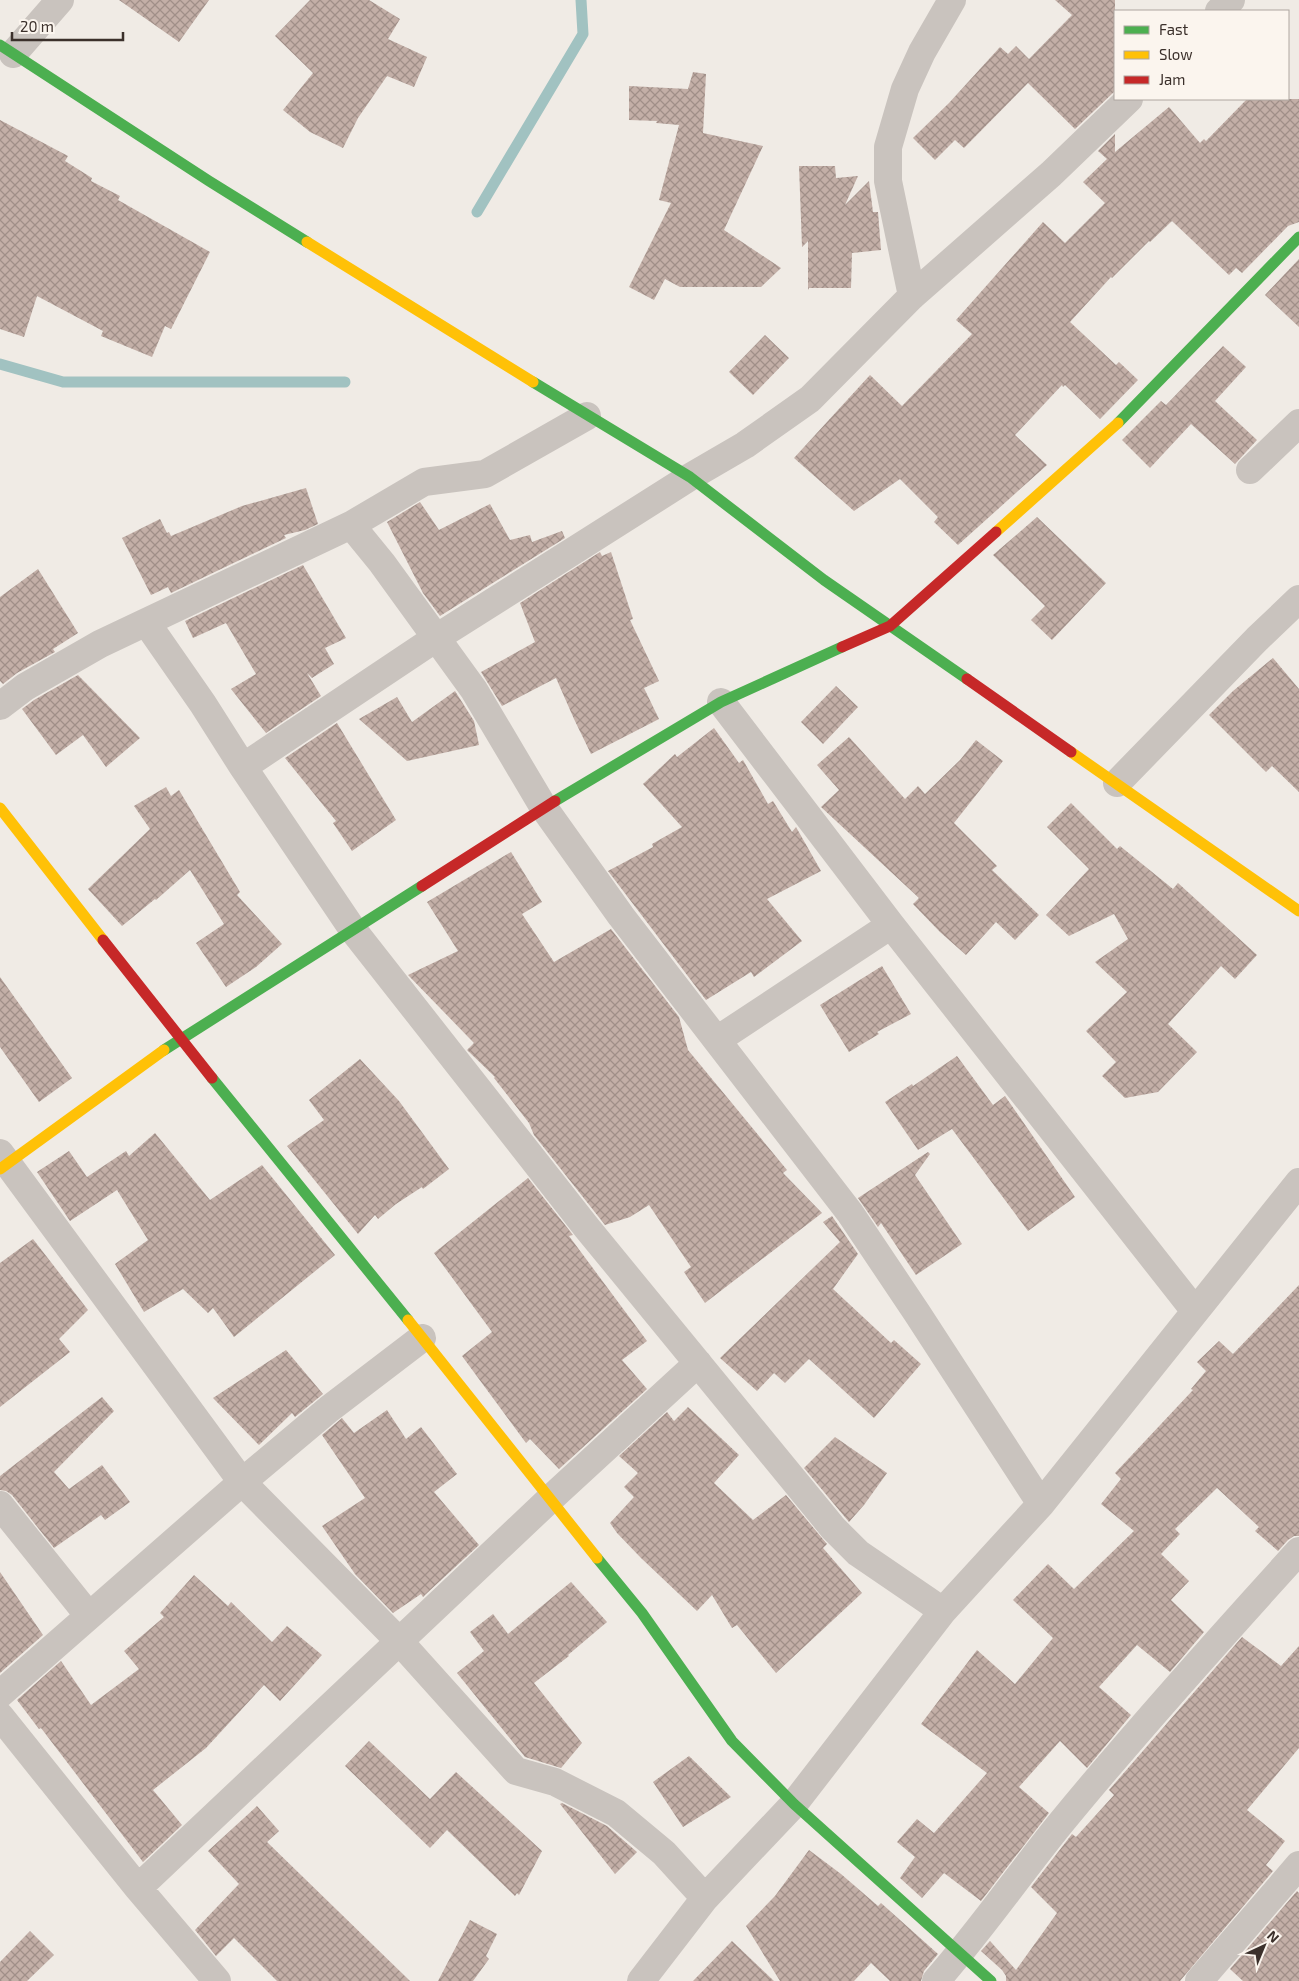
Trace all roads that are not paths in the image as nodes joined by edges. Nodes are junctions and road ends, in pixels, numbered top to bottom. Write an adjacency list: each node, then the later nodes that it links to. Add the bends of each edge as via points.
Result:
1 (60, 0): 5 (street)
2 (952, 0): 8 (street, via 908,82 888,147 888,181)
3 (1231, 0): 4 (street)
4 (1220, 10)
5 (6, 50): 9 (street, via 209,181)
6 (1128, 100): 8 (street, via 1052,174)
7 (1299, 237): 16 (street, via 1116,425)
8 (912, 296): 12 (street, via 810,399 745,445)
9 (587, 416): 12 (street); 13 (street, via 485,474 424,482)
10 (1299, 423): 11 (street)
11 (1250, 470)
12 (690, 477): 16 (street, via 824,580); 17 (street)
13 (351, 525): 15 (street); 17 (street)
14 (1299, 599): 21 (street)
15 (146, 622): 19 (street, via 91,648 25,687); 20 (street, via 204,704)
16 (890, 626): 18 (street); 21 (street)
17 (436, 638): 20 (street); 23 (street, via 474,690)
18 (721, 702): 23 (street); 25 (street)
19 (0, 706)
20 (243, 767): 26 (street)
21 (1117, 783): 24 (street)
22 (0, 808): 27 (street)
23 (544, 808): 26 (street); 28 (street, via 620,916)
24 (1299, 911)
25 (891, 924): 28 (street); 31 (street)
26 (353, 930): 27 (street); 33 (street, via 587,1228)
27 (180, 1039): 29 (street); 32 (street)
28 (717, 1040): 36 (street, via 850,1213)
29 (3, 1162): 34 (street)
30 (1299, 1182): 31 (street)
31 (1195, 1311): 36 (street)
32 (422, 1338): 34 (street, via 329,1409); 35 (street)
33 (698, 1363): 35 (street); 39 (street, via 833,1528 858,1552)
34 (242, 1482): 40 (street); 41 (street)
35 (549, 1500): 41 (street); 44 (street, via 642,1613 732,1741)
36 (1041, 1504): 39 (street)
37 (0, 1505): 40 (street)
38 (1299, 1551): 48 (street, via 1186,1676 1060,1824)
39 (943, 1611): 44 (street)
40 (89, 1616): 42 (street)
41 (400, 1642): 46 (street); 47 (street, via 516,1771 555,1782 616,1813 664,1853)
42 (0, 1694)
43 (0, 1716): 46 (street)
44 (794, 1804): 47 (street); 48 (street)
45 (1299, 1865): 53 (street)
46 (138, 1888): 49 (street)
47 (705, 1898): 50 (street)
48 (959, 1954): 51 (street); 52 (street)
49 (217, 1981)
50 (641, 1981)
51 (936, 1981)
52 (991, 1981)
53 (1199, 1981)

